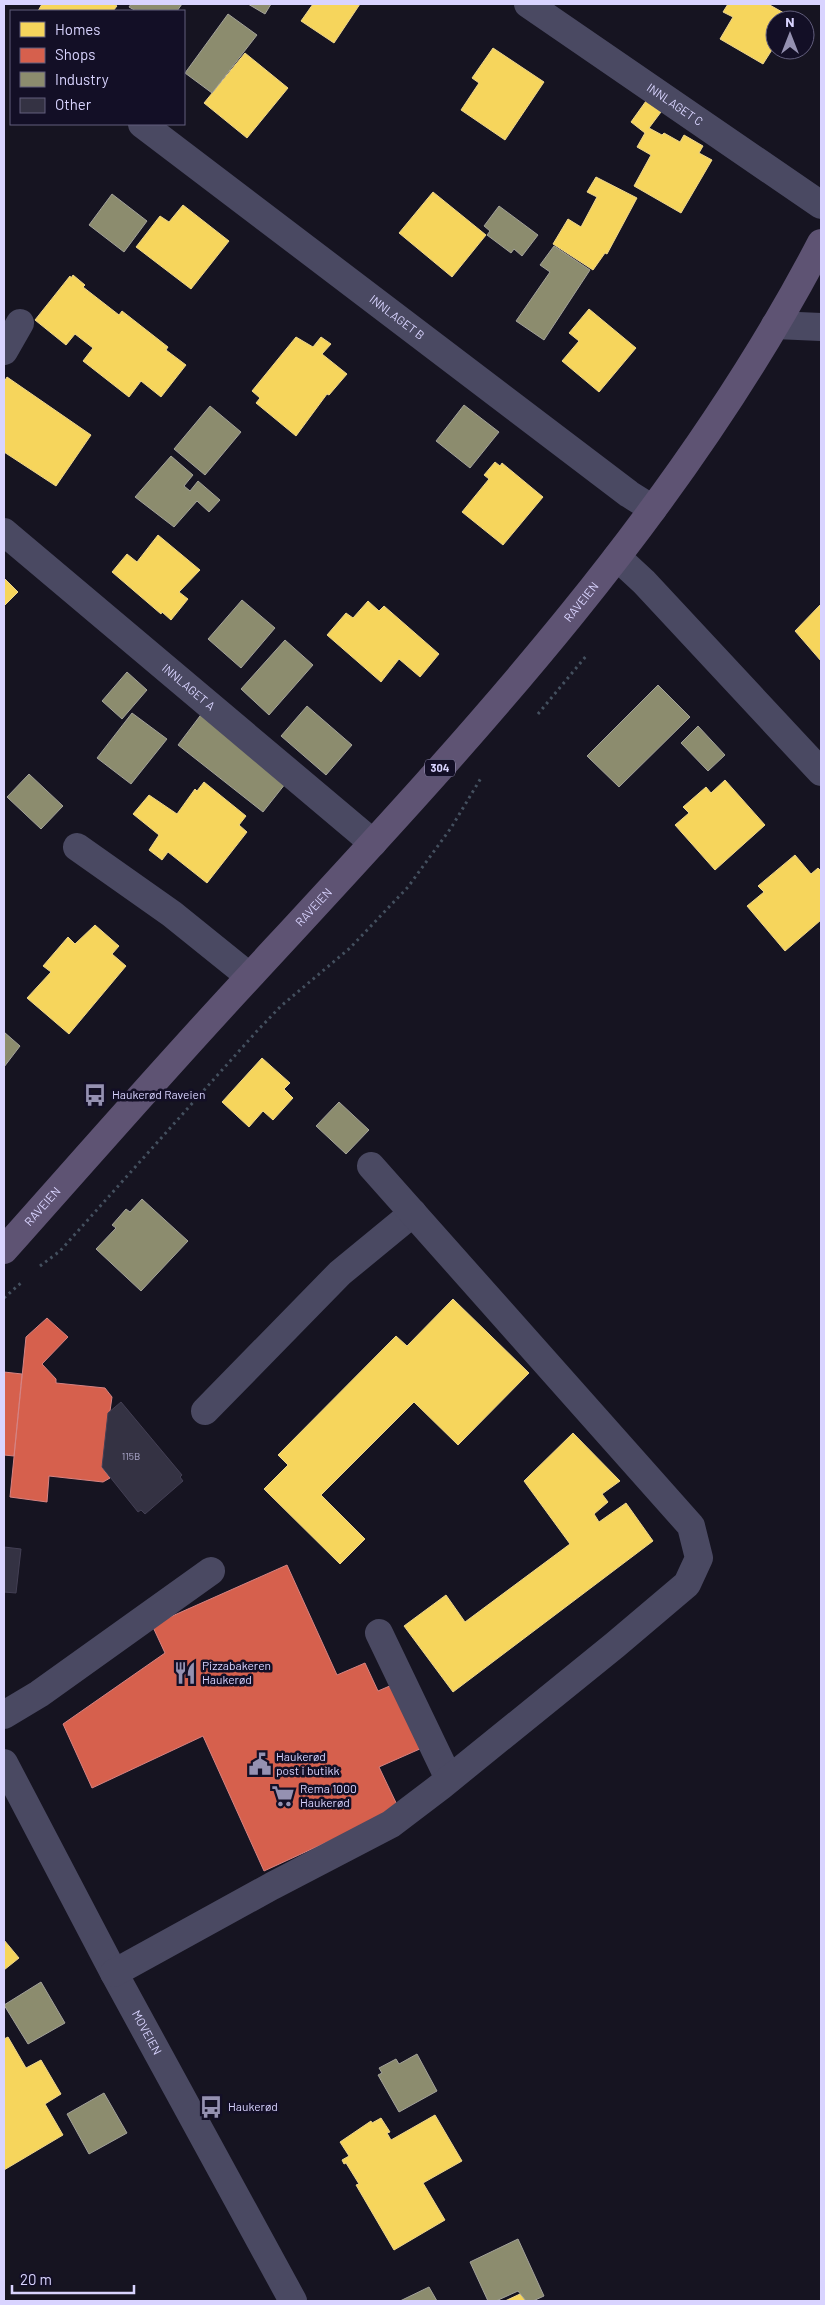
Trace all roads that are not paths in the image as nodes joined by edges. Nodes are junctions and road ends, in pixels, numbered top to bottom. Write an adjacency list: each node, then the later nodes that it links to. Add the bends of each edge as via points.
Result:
1 (528, 4): 3 (street, INNLAGET C)
2 (143, 125): 9 (street, INNLAGET B)
3 (821, 205)
4 (821, 243): 6 (main road, RAVEIEN / 304)
5 (20, 323): 8 (street)
6 (774, 325): 7 (street); 9 (main road, RAVEIEN / 304, via 723,408)
7 (821, 327)
8 (4, 351)
9 (653, 509): 11 (main road, RAVEIEN / 304)
10 (4, 532): 13 (street, INNLAGET A)
11 (617, 557): 12 (street); 13 (main road, RAVEIEN / 304, via 488,715)
12 (821, 772)
13 (373, 843): 15 (main road, RAVEIEN / 304)
14 (77, 847): 15 (street, via 172,914)
15 (249, 976): 18 (main road, RAVEIEN / 304)
16 (371, 1166): 17 (street)
17 (413, 1213): 19 (street, via 340,1273); 24 (street, via 691,1526 699,1558 687,1584)
18 (4, 1250)
19 (205, 1411)
20 (212, 1571): 22 (street, via 39,1694)
21 (379, 1633): 24 (street)
22 (4, 1715)
23 (4, 1763): 25 (street, MOVEIEN)
24 (449, 1779): 25 (street, via 391,1824)
25 (114, 1973): 26 (street, MOVEIEN)
26 (293, 2301)

